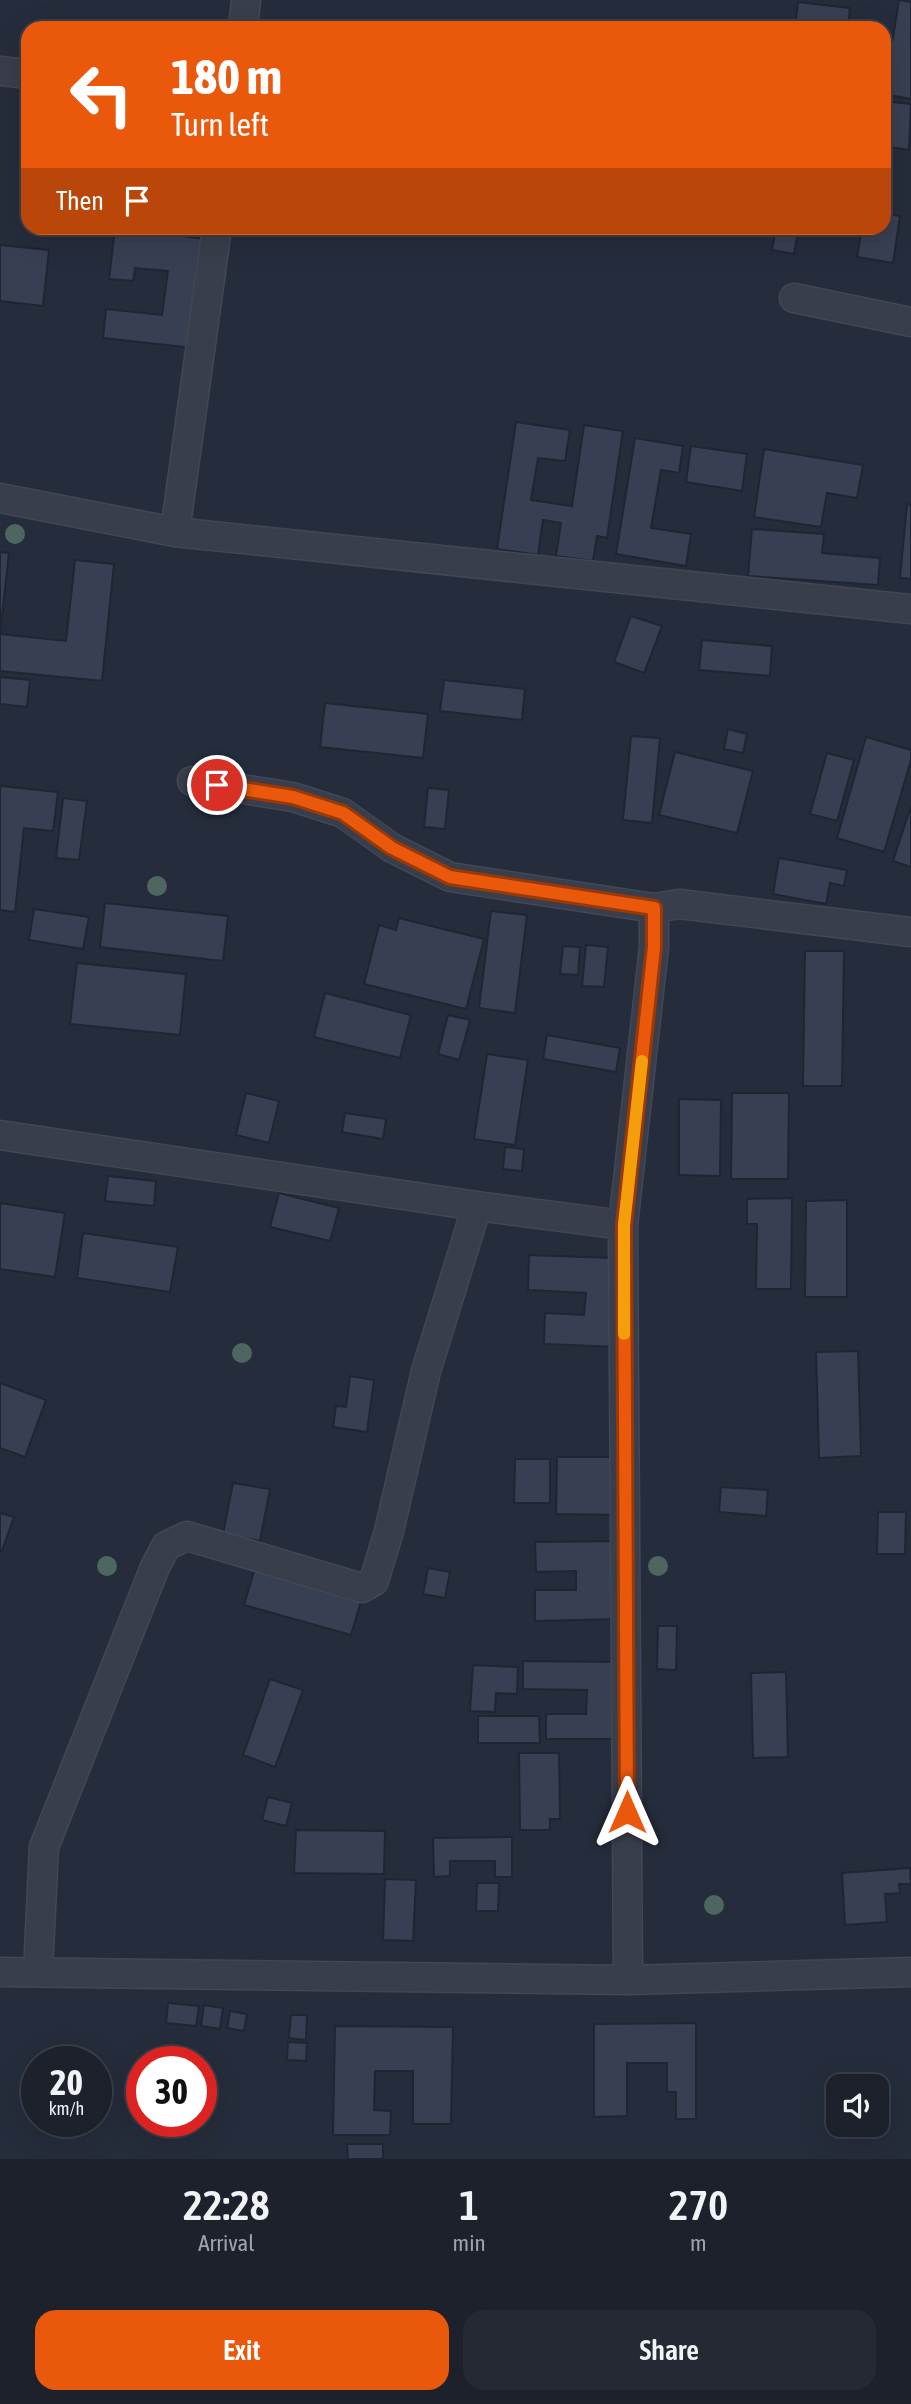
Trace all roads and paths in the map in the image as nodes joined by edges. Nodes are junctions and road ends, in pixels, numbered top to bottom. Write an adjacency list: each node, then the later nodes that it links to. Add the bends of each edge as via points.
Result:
1 (246, 0): 2 (street)
2 (244, 21)
3 (0, 71): 4 (street)
4 (21, 73)
5 (216, 235): 9 (street)
6 (794, 298): 7 (street)
7 (911, 322)
8 (0, 498): 9 (street)
9 (175, 532): 10 (street)
10 (911, 609)
11 (192, 781): 12 (street, via 293,797 343,813 392,848 450,877)
12 (654, 908): 13 (street, via 679,904); 16 (street, via 654,947)
13 (911, 932)
14 (0, 1135): 15 (street)
15 (477, 1206): 16 (street); 18 (street, via 426,1371 374,1581 362,1588 187,1536 166,1546 44,1847)
16 (624, 1225): 20 (street)
17 (0, 1972): 18 (street)
18 (38, 1972): 20 (street)
19 (911, 1972): 20 (street)
20 (628, 1980)

